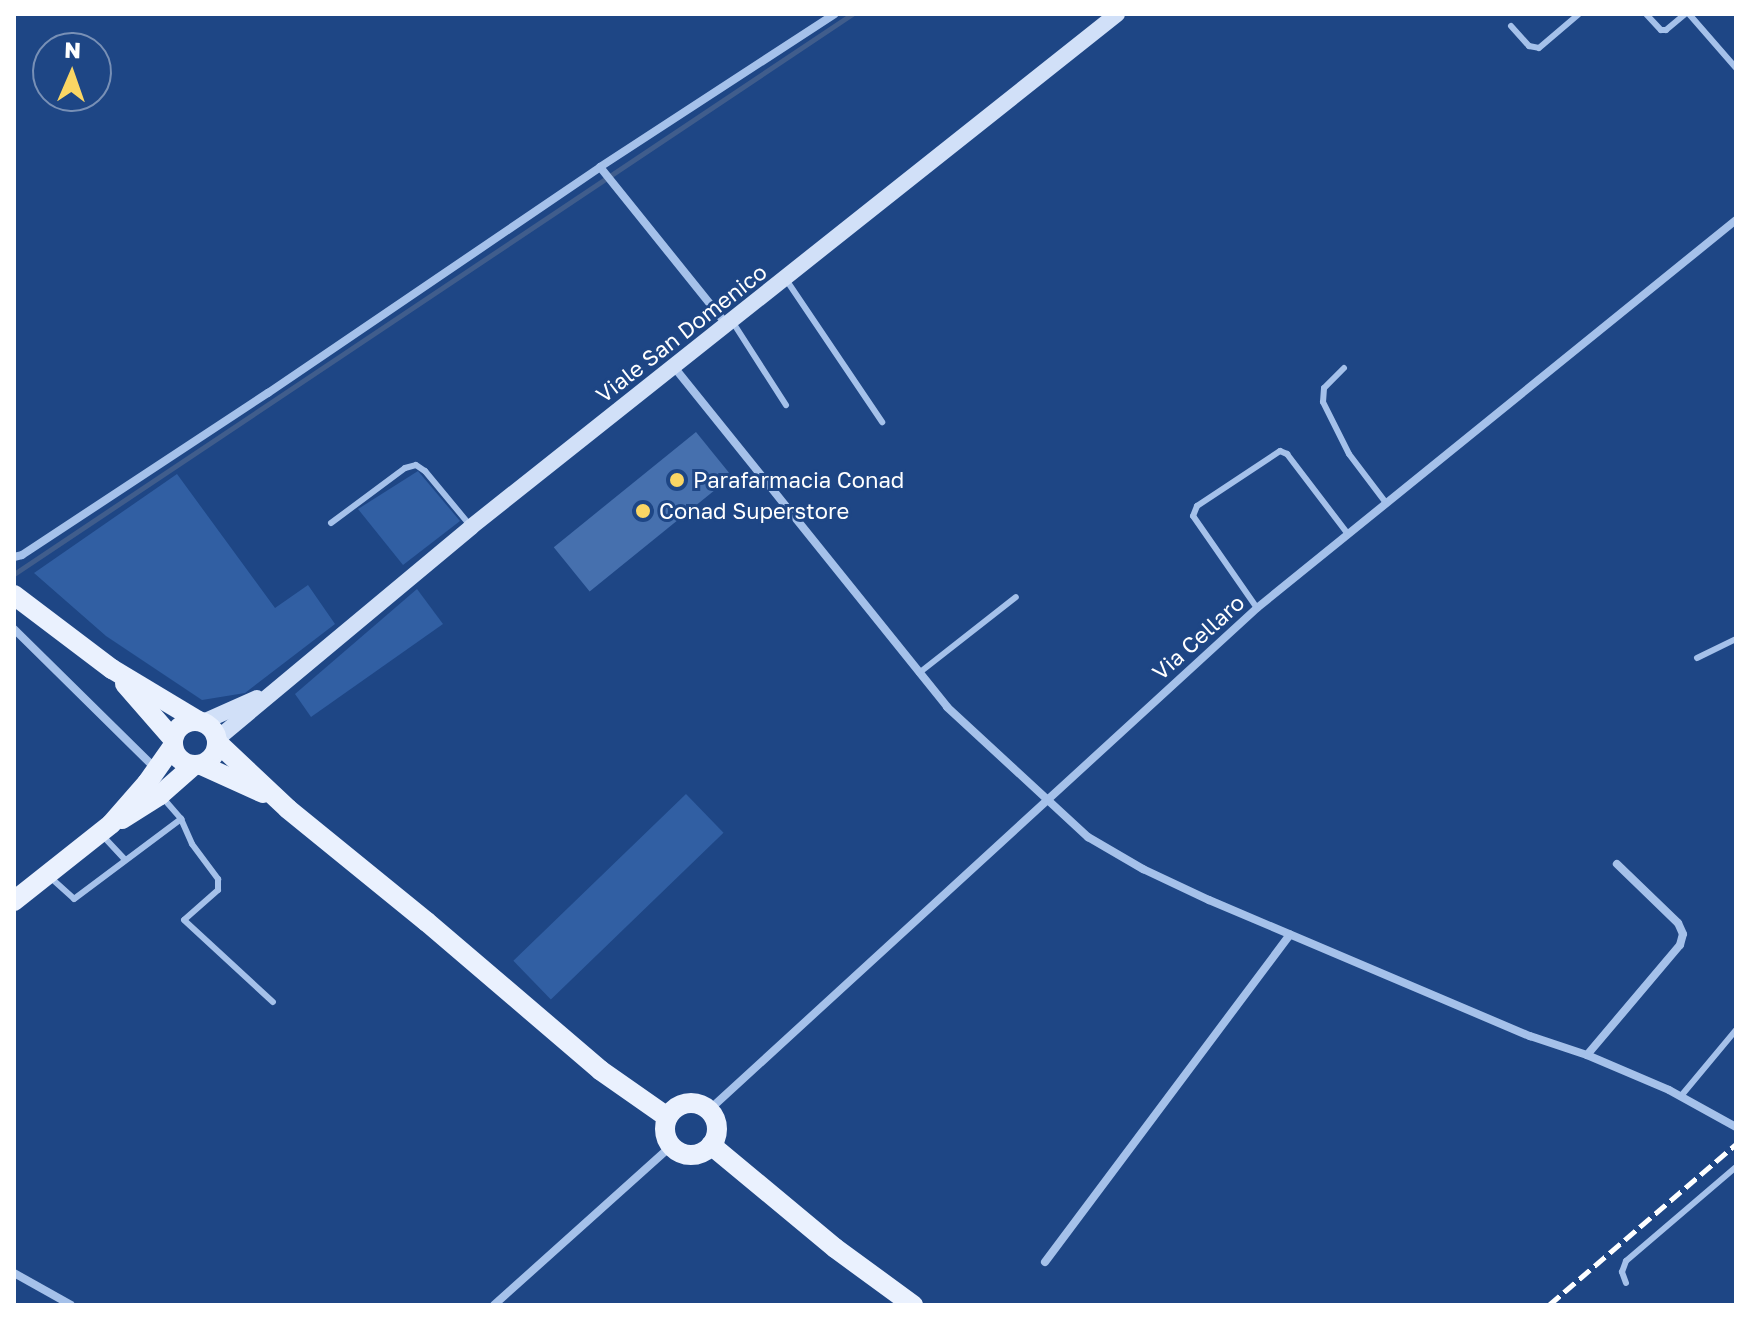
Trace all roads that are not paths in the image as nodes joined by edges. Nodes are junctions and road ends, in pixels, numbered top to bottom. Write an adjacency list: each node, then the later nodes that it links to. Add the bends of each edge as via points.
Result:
1 (835, 14): 8 (street)
2 (1117, 14): 10 (main road, Viale San Domenico)
3 (1579, 14): 6 (lane, via 1539,48 1529,46)
4 (1646, 14): 5 (lane, via 1661,30)
5 (1687, 14): 7 (lane)
6 (1511, 26)
7 (1736, 68)
8 (602, 169): 11 (street); 20 (street)
9 (1736, 220): 16 (street, Via Cellaro)
10 (785, 278): 11 (main road, Viale San Domenico); 15 (lane)
11 (730, 323): 12 (main road, Viale San Domenico); 14 (lane)
12 (674, 367): 18 (main road, Viale San Domenico); 28 (street)
13 (1344, 368): 16 (lane, via 1324,388 1323,402 1349,454)
14 (786, 405)
15 (882, 422)
16 (1386, 503): 19 (street, Via Cellaro)
17 (331, 523): 18 (lane, via 416,465)
18 (471, 527): 29 (main road, Viale San Domenico)
19 (1348, 534): 23 (street, Via Cellaro); 23 (lane, via 1280,451 1197,506 1193,516)
20 (14, 557)
21 (14, 595): 27 (main road)
22 (1016, 597): 28 (lane)
23 (1257, 608): 37 (street, Via Cellaro)
24 (14, 629): 34 (street)
25 (1736, 639): 26 (lane)
26 (1697, 658)
27 (112, 669): 30 (main road); 32 (main road)
28 (919, 673): 37 (street, via 947,707)
29 (277, 689): 30 (main road, Viale San Domenico); 31 (main road, Viale San Domenico)
30 (200, 721): 31 (main road, via 213,729); 32 (main road, via 184,723)
31 (218, 741): 33 (main road, via 213,757); 36 (main road)
32 (173, 743): 33 (main road, via 182,761); 34 (main road)
33 (197, 765): 35 (main road); 36 (main road)
34 (156, 769): 39 (main road)
35 (160, 795): 38 (lane); 39 (main road)
36 (276, 798): 50 (main road, via 600,1070)
37 (1045, 800): 44 (street, via 1088,837 1143,869); 49 (street, Via Cellaro)
38 (181, 819): 40 (lane); 45 (lane, via 218,879 218,890 184,920)
39 (105, 829): 40 (lane); 42 (main road)
40 (124, 859): 42 (lane, via 74,899)
41 (1617, 864): 47 (street, via 1683,934 1680,945)
42 (50, 876): 43 (main road)
43 (14, 901)
44 (1290, 935): 47 (street); 55 (street)
45 (273, 1002)
46 (1736, 1030): 48 (lane)
47 (1587, 1055): 48 (street)
48 (1681, 1096): 51 (street)
49 (709, 1110): 50 (main road, via 686,1103); 52 (main road, via 716,1123)
50 (667, 1117): 53 (main road, via 665,1132)
51 (1736, 1127)
52 (711, 1145): 53 (main road, via 691,1155); 60 (main road)
53 (671, 1146): 59 (street)
54 (1736, 1167): 57 (lane, via 1626,1261)
55 (1045, 1262)
56 (14, 1273): 58 (street)
57 (1626, 1283)
58 (71, 1305)
59 (494, 1305)
60 (913, 1305)

